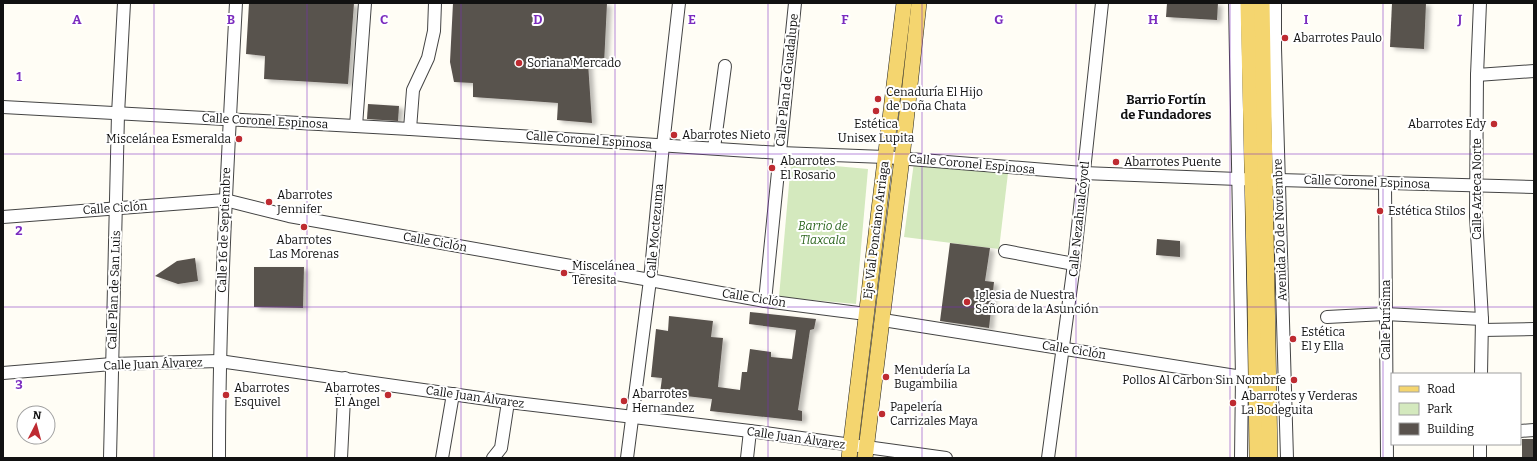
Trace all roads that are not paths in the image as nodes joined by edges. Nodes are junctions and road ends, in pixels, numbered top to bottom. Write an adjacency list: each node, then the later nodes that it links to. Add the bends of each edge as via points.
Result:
1 (124, 3): 19 (street, Calle Plan de San Luis)
2 (236, 3): 20 (street, Calle 16 de Septiembre)
3 (365, 3): 21 (street)
4 (436, 3): 22 (street, via 434,32 428,58 413,90)
5 (679, 3): 23 (street, Calle Moctezuma)
6 (795, 3): 25 (street, Calle Plan de Guadalupe)
7 (904, 3): 26 (main road, Eje Vial Ponciano Arriaga)
8 (919, 3): 27 (main road, Eje Vial Ponciano Arriaga)
9 (1102, 3): 28 (street, Calle Nezahualcóyotl)
10 (1235, 3): 29 (street, Avenida 20 de Noviembre)
11 (1248, 3): 29 (main road, Avenida 20 de Noviembre)
12 (1262, 3): 29 (main road, Avenida 20 de Noviembre)
13 (1275, 3): 29 (street, Avenida 20 de Noviembre, via 1274,48)
14 (1480, 3): 17 (street, Calle Azteca Norte)
15 (725, 66): 24 (street)
16 (1534, 72): 17 (street)
17 (1477, 75): 31 (street, Calle Azteca Norte)
18 (3, 107): 19 (street, Calle Coronel Espinosa)
19 (118, 114): 20 (street, Calle Coronel Espinosa); 34 (street, Calle Plan de San Luis)
20 (230, 118): 21 (street, Calle Coronel Espinosa); 33 (street, Calle 16 de Septiembre)
21 (356, 126): 22 (street, Calle Coronel Espinosa)
22 (410, 128): 23 (street, Calle Coronel Espinosa)
23 (663, 145): 24 (street, Calle Coronel Espinosa); 38 (street, Calle Moctezuma)
24 (714, 148): 25 (street, Calle Coronel Espinosa)
25 (780, 153): 26 (street, Calle Coronel Espinosa); 39 (street, Calle Plan de Guadalupe)
26 (885, 157): 27 (street, Calle Coronel Espinosa); 40 (main road, Eje Vial Ponciano Arriaga)
27 (902, 158): 28 (street, Calle Coronel Espinosa); 43 (main road, Eje Vial Ponciano Arriaga)
28 (1083, 173): 29 (street, Calle Coronel Espinosa); 37 (street, Calle Nezahualcóyotl)
29 (1258, 179): 30 (street, Calle Coronel Espinosa); 51 (street, Avenida 20 de Noviembre); 72 (main road, Avenida 20 de Noviembre); 73 (main road, Avenida 20 de Noviembre); 74 (street, Avenida 20 de Noviembre)
30 (1386, 183): 31 (street, Calle Coronel Espinosa); 41 (street, Calle Purísima)
31 (1477, 185): 32 (street, Calle Coronel Espinosa); 44 (street, Calle Azteca Norte, via 1476,216)
32 (1534, 187)
33 (225, 200): 34 (street, Calle Ciclón); 38 (street, Calle Ciclón, via 289,216); 47 (street, Calle 16 de Septiembre)
34 (117, 208): 35 (street, Calle Ciclón); 48 (street, Calle Plan de San Luis)
35 (3, 217)
36 (1005, 251): 37 (street)
37 (1074, 264): 46 (street, Calle Nezahualcóyotl)
38 (650, 280): 39 (street, Calle Ciclón); 55 (street, Calle Moctezuma)
39 (765, 301): 40 (street, Calle Ciclón)
40 (866, 314): 60 (main road, Eje Vial Ponciano Arriaga)
41 (1385, 314): 42 (street); 44 (street); 75 (street, Calle Purísima)
42 (1327, 317)
43 (882, 320): 46 (street, Calle Ciclón); 61 (main road, Eje Vial Ponciano Arriaga)
44 (1482, 324): 45 (street); 50 (street, Calle Azteca Norte)
45 (1534, 329)
46 (1063, 348): 51 (street, Calle Ciclón); 70 (street, Calle Nezahualcóyotl)
47 (219, 362): 48 (street, Calle Juan Álvarez); 52 (street, Calle Juan Álvarez); 63 (street, Calle 16 de Septiembre)
48 (112, 364): 49 (street, Calle Juan Álvarez); 62 (street, Calle Plan de San Luis)
49 (3, 373)
50 (1481, 373)
51 (1242, 377): 71 (street, Avenida 20 de Noviembre)
52 (345, 378): 53 (street, Calle Juan Álvarez); 64 (street)
53 (453, 394): 54 (street, Calle Juan Álvarez); 65 (street)
54 (508, 402): 55 (street, Calle Juan Álvarez); 66 (street, via 501,448)
55 (632, 417): 57 (street, Calle Juan Álvarez); 67 (street, Calle Moctezuma)
56 (1534, 430): 58 (street)
57 (750, 431): 60 (street, Calle Juan Álvarez); 68 (street)
58 (1521, 431)
59 (1480, 445): 76 (street)
60 (849, 452): 61 (street, Calle Juan Álvarez)
61 (866, 453): 69 (street, Calle Juan Álvarez)
62 (110, 458)
63 (219, 458)
64 (341, 458)
65 (442, 458)
66 (493, 458)
67 (627, 458)
68 (747, 458)
69 (946, 458)
70 (1048, 458)
71 (1241, 458)
72 (1257, 458)
73 (1270, 458)
74 (1287, 458)
75 (1387, 458)
76 (1480, 458)

